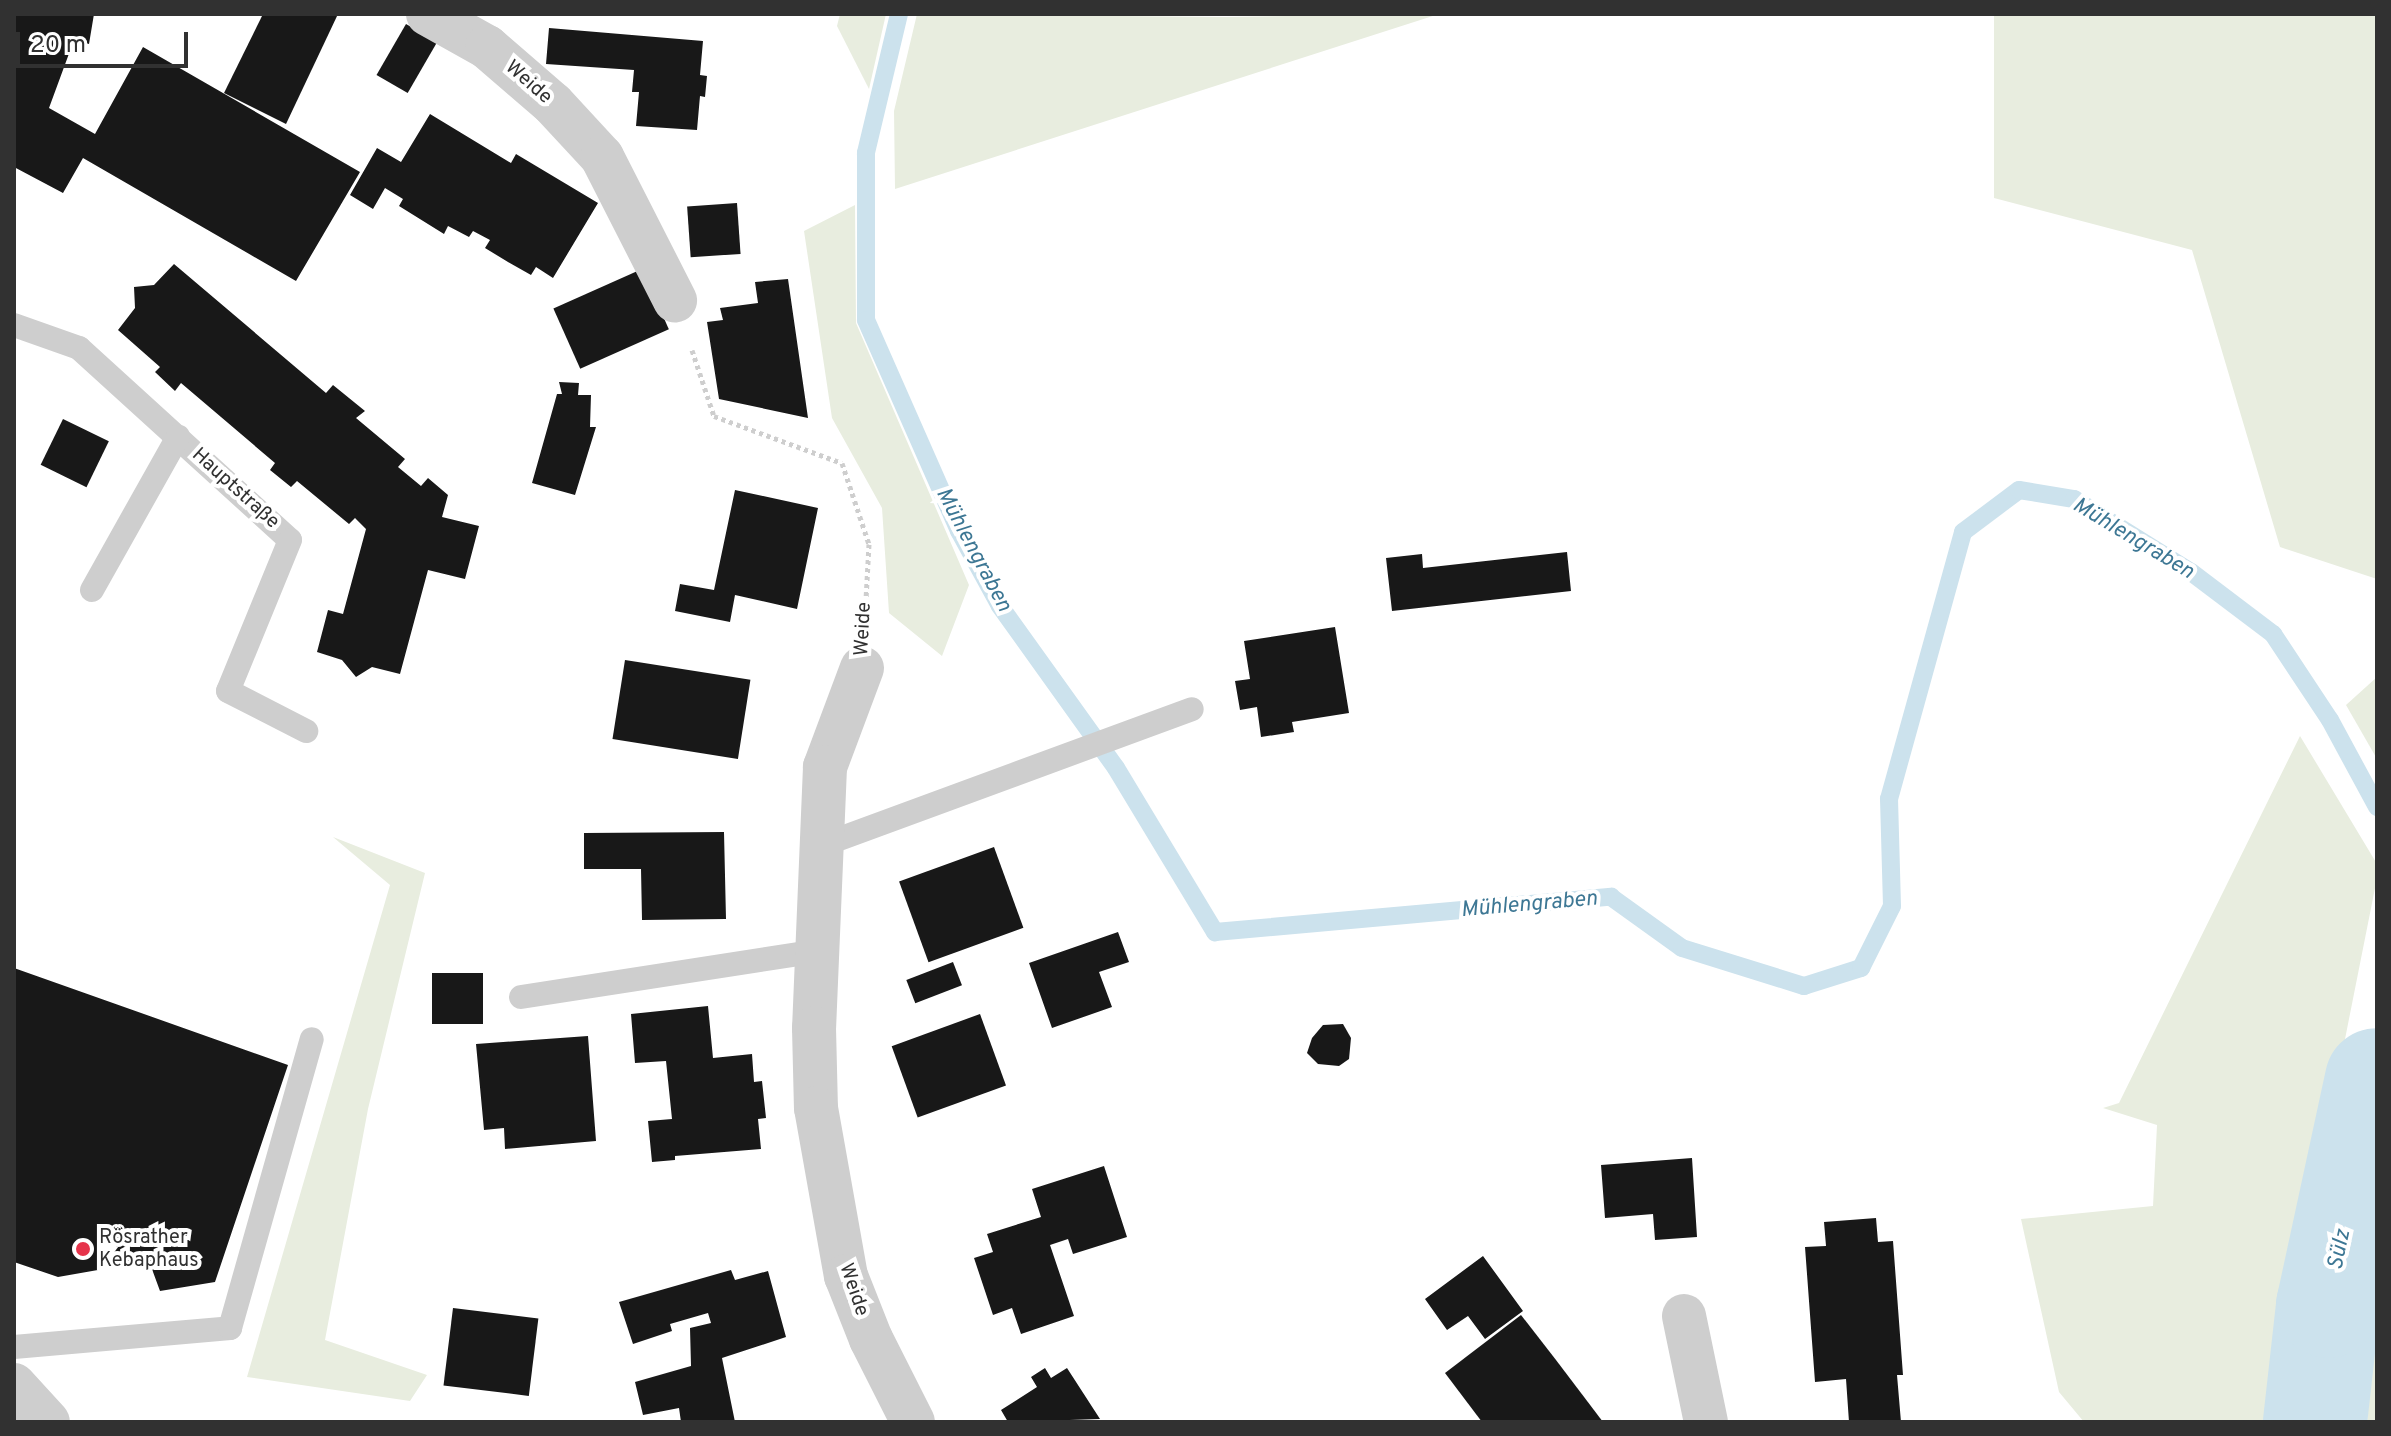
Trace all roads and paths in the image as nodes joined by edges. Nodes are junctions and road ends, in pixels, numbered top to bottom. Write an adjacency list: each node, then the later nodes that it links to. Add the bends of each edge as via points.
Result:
1 (428, 14): 2 (street, Weide, via 487,47 553,104 602,157)
2 (675, 300): 6 (path, Weide, via 714,416 842,463 869,544)
3 (14, 325): 4 (lane, Hauptstraße, via 79,348)
4 (178, 437): 5 (lane); 8 (lane, Hauptstraße, via 290,540 228,691)
5 (92, 590)
6 (862, 668): 9 (street, Weide, via 825,767)
7 (1192, 709): 9 (lane)
8 (306, 731)
9 (820, 846): 10 (street, Weide)
10 (817, 951): 11 (lane); 17 (street, Weide, via 816,1108 839,1243 871,1339)
11 (521, 997)
12 (312, 1039): 14 (lane, via 230,1328)
13 (1684, 1316): 18 (street)
14 (14, 1347)
15 (14, 1385): 16 (street)
16 (48, 1422)
17 (913, 1422)
18 (1706, 1422)

